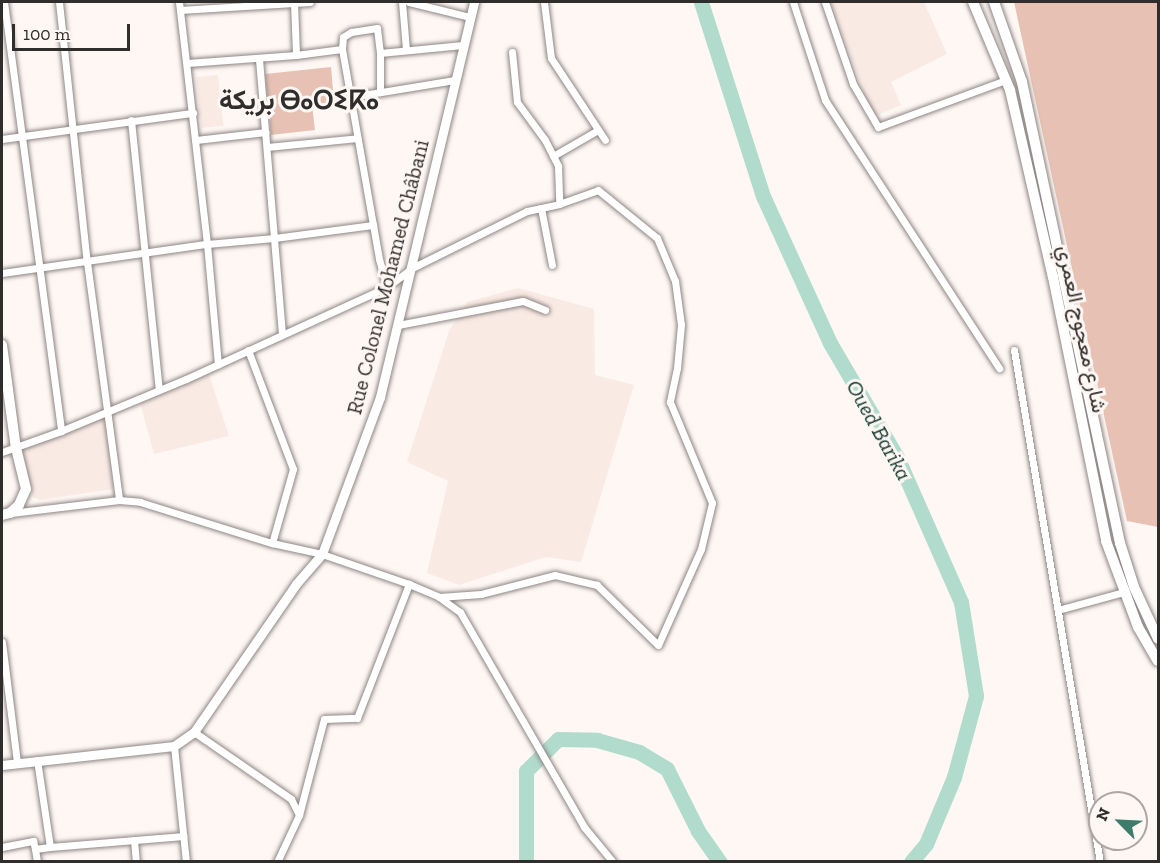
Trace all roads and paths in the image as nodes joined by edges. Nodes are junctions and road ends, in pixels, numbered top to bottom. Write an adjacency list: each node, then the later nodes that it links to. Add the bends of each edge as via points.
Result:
1 (4, 2): 32 (street)
2 (59, 2): 29 (street)
3 (294, 2): 4 (street); 13 (street); 20 (street)
4 (310, 2)
5 (402, 2): 17 (street)
6 (409, 2): 14 (street)
7 (474, 2): 14 (main road, Rue Colonel Mohamed Châbani)
8 (544, 2): 30 (street, via 551,58)
9 (793, 2): 58 (street, via 825,100)
10 (825, 2): 24 (street, via 853,84 878,126)
11 (974, 2): 24 (main road, شارع معجوج العمري)
12 (994, 2): 72 (main road, شارع معجوج العمري, via 1022,82 1120,543 1134,587)
13 (180, 6): 22 (street)
14 (470, 17): 15 (main road, Rue Colonel Mohamed Châbani)
15 (464, 45): 17 (street); 23 (main road, Rue Colonel Mohamed Châbani)
16 (342, 49): 19 (street, via 347,33 376,28); 20 (street); 26 (street)
17 (406, 50): 19 (street)
18 (512, 52): 38 (street, via 517,102)
19 (380, 53): 25 (street)
20 (296, 55): 21 (street)
21 (259, 59): 22 (street); 31 (street)
22 (187, 63): 27 (street)
23 (455, 80): 25 (street); 48 (main road, Rue Colonel Mohamed Châbani)
24 (1006, 80): 69 (main road, شارع معجوج العمري, via 1053,277 1106,541)
25 (380, 92): 26 (street)
26 (351, 96): 33 (street)
27 (193, 113): 28 (street); 35 (street)
28 (131, 120): 29 (street); 44 (street)
29 (74, 127): 32 (street); 45 (street)
30 (598, 130): 36 (street); 38 (street)
31 (266, 132): 35 (street); 37 (street)
32 (22, 136): 34 (street); 47 (street)
33 (358, 138): 37 (street); 41 (street)
34 (2, 139)
35 (196, 140): 43 (street)
36 (605, 140)
37 (267, 147): 42 (street)
38 (553, 156): 39 (street, via 558,166)
39 (559, 204): 40 (street); 70 (street, via 598,190 657,238 675,280 681,326 670,402 712,503 701,549 658,645 597,585 555,575 481,594)
40 (541, 208): 46 (street); 48 (street, via 527,211)
41 (373, 225): 42 (street); 50 (street)
42 (274, 238): 43 (street); 53 (street)
43 (207, 244): 44 (street); 57 (street)
44 (147, 252): 45 (street); 59 (street)
45 (87, 262): 47 (street); 60 (street)
46 (552, 265)
47 (39, 268): 49 (street); 61 (street)
48 (412, 268): 50 (street); 52 (main road, Rue Colonel Mohamed Châbani)
49 (2, 273)
50 (387, 287): 53 (street)
51 (545, 310): 52 (street, via 524,301)
52 (398, 325): 67 (main road, Rue Colonel Mohamed Châbani, via 380,397)
53 (282, 334): 55 (street)
54 (2, 345): 62 (main road)
55 (248, 350): 57 (street); 66 (street, via 293,469)
56 (1014, 350): 71 (street)
57 (218, 364): 59 (street)
58 (999, 368)
59 (159, 389): 60 (street)
60 (108, 410): 61 (street); 64 (street)
61 (61, 431): 62 (street)
62 (16, 448): 63 (street); 65 (main road, via 26,489 19,505)
63 (2, 452)
64 (119, 500): 65 (street); 66 (street, via 140,502)
65 (6, 514)
66 (272, 543): 67 (street)
67 (322, 554): 68 (street); 76 (main road, Rue Colonel Mohamed Châbani, via 296,584)
68 (409, 584): 70 (street); 81 (street, via 357,718 324,719)
69 (1124, 592): 71 (street); 75 (main road, شارع معجوج العمري)
70 (439, 597): 91 (street, via 460,612 584,827)
71 (1058, 610): 92 (street)
72 (1157, 633)
73 (2, 642): 74 (street)
74 (2, 654): 79 (street)
75 (1158, 661)
76 (194, 732): 77 (main road, Rue Colonel Mohamed Châbani); 81 (street, via 291,799)
77 (174, 747): 78 (main road); 82 (street)
78 (37, 760): 79 (main road); 84 (street)
79 (17, 763): 80 (main road)
80 (2, 765)
81 (299, 815): 90 (street)
82 (184, 836): 83 (street); 89 (street)
83 (134, 840): 84 (street); 88 (street)
84 (50, 847): 86 (street)
85 (2, 848): 86 (street, via 33,841)
86 (36, 849): 87 (street)
87 (37, 861)
88 (136, 861)
89 (186, 861)
90 (278, 861)
91 (613, 861)
92 (1100, 861)

